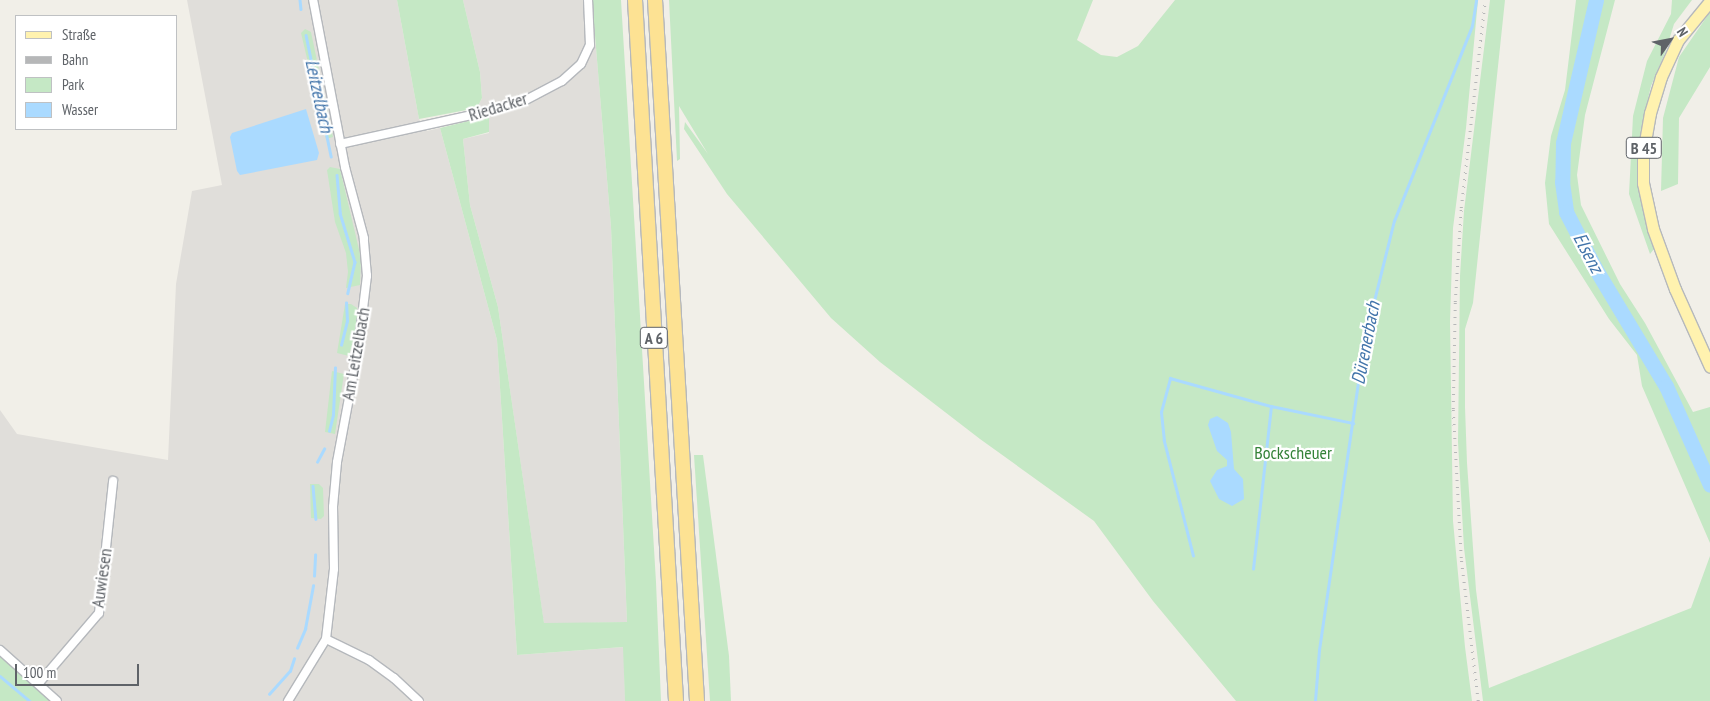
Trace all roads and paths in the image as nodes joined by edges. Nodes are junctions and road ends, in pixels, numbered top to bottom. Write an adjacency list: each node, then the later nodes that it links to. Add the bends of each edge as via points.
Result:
1 (313, 0): 6 (street, Am Leitzelbach)
2 (588, 0): 6 (street, Riedacker, via 590,45 581,64 562,81 522,102)
3 (635, 0): 15 (highway, A 6)
4 (655, 0): 16 (highway, A 6)
5 (1710, 1): 7 (main road, B 45, via 1678,40 1661,77 1643,153 1643,183 1653,229 1675,289)
6 (340, 144): 9 (street, Am Leitzelbach, via 364,238 367,276 358,350 337,462 333,507 334,569)
7 (1710, 367)
8 (113, 481): 11 (street, Auwiesen, via 99,613)
9 (326, 639): 13 (street, Am Leitzelbach); 14 (street, via 368,660)
10 (0, 650): 11 (street)
11 (39, 683): 12 (street)
12 (57, 701)
13 (288, 701)
14 (419, 701)
15 (676, 701)
16 (697, 701)

